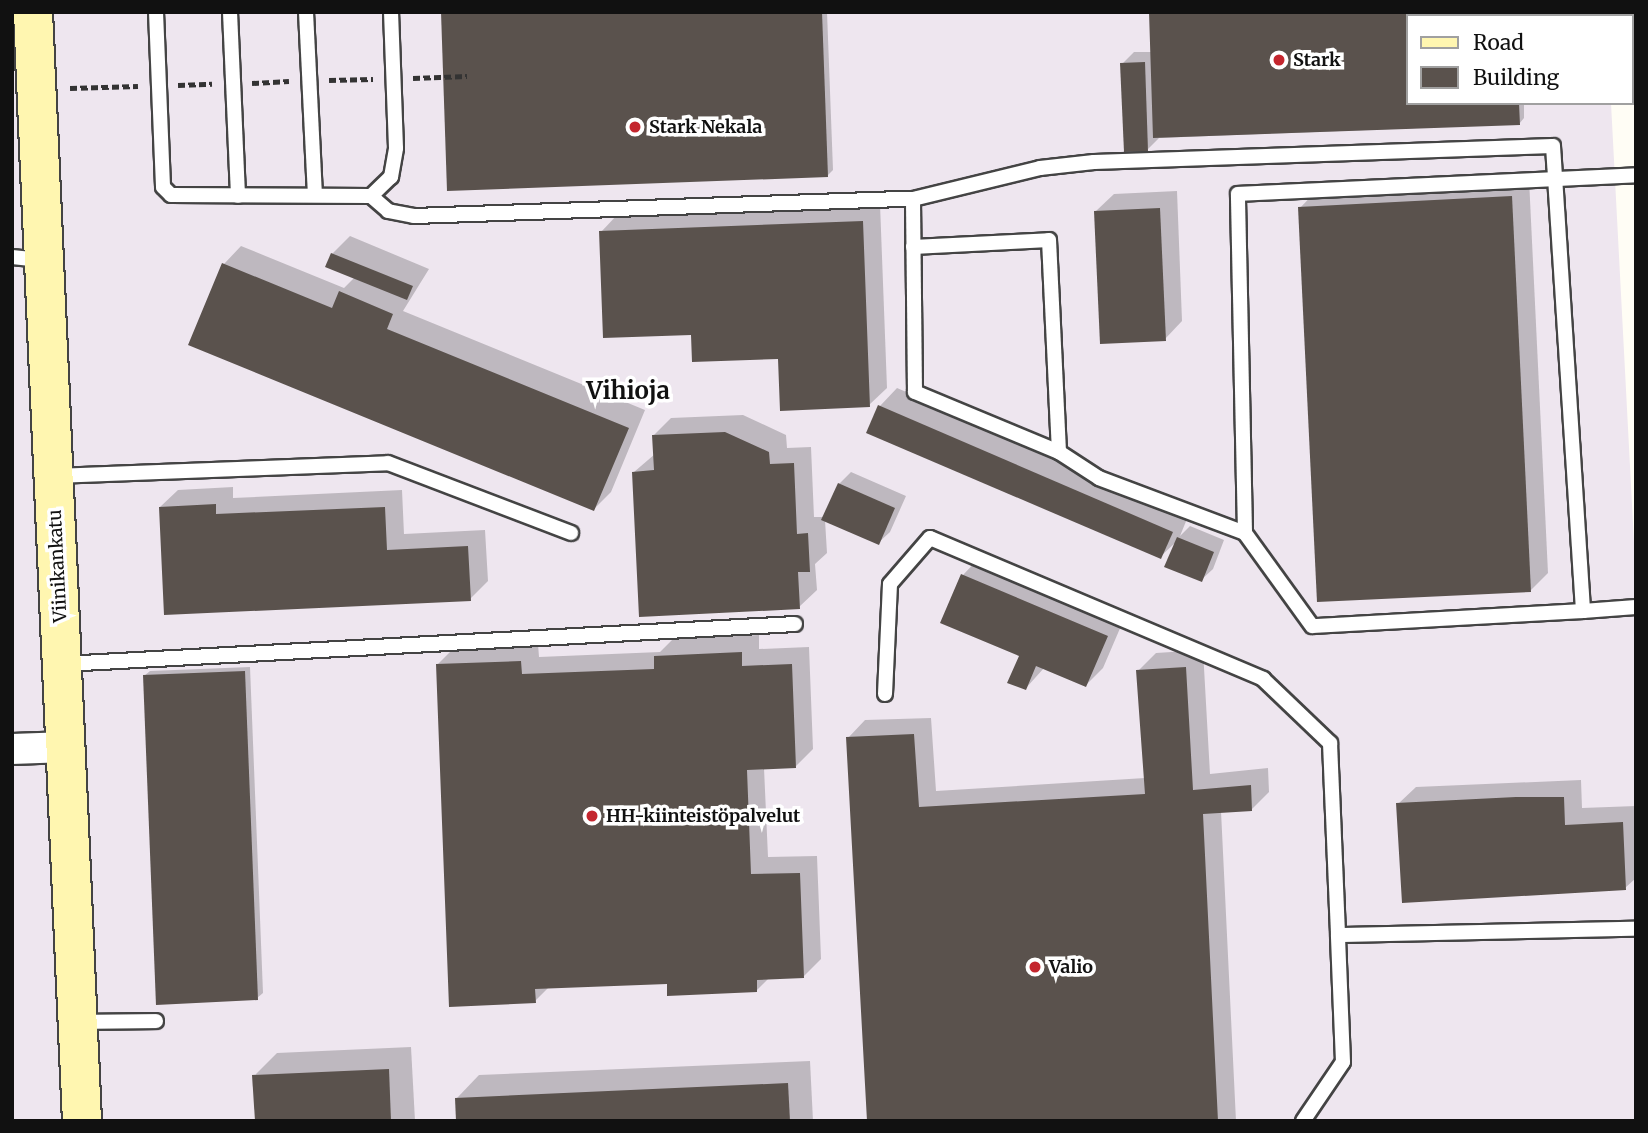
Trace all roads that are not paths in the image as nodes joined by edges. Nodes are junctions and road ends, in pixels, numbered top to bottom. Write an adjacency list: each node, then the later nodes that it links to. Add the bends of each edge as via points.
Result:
1 (33, 12): 13 (main road, Viinikankatu, via 41,102)
2 (156, 12): 9 (lane, via 163,187 171,195)
3 (230, 12): 9 (lane)
4 (306, 12): 8 (lane)
5 (391, 12): 10 (lane, via 393,167 391,177)
6 (1636, 175): 7 (lane)
7 (1555, 178): 11 (lane, via 1553,146 1094,162 1040,168); 17 (lane, via 1238,194); 19 (lane)
8 (315, 195): 9 (lane); 10 (lane)
9 (238, 196)
10 (371, 196): 11 (lane, via 388,211 414,216)
11 (913, 199): 12 (lane)
12 (913, 247): 14 (lane, via 915,392); 14 (lane, via 1049,240)
13 (28, 259): 15 (main road, Viinikankatu)
14 (1059, 452): 17 (lane, via 1099,478)
15 (54, 477): 16 (lane, via 388,463); 21 (main road, Viinikankatu)
16 (571, 533)
17 (1245, 533): 19 (lane, via 1312,626)
18 (1636, 607): 19 (lane)
19 (1583, 611)
20 (795, 624): 21 (lane)
21 (62, 664): 23 (main road, Viinikankatu)
22 (885, 694): 26 (lane, via 890,584 930,538 1263,679 1330,743)
23 (66, 747): 24 (street); 28 (main road, Viinikankatu)
24 (12, 749)
25 (1636, 929): 26 (lane)
26 (1338, 935): 30 (lane, via 1343,1062)
27 (156, 1021): 28 (lane)
28 (78, 1022): 29 (main road, Viinikankatu)
29 (82, 1121)
30 (1303, 1121)

